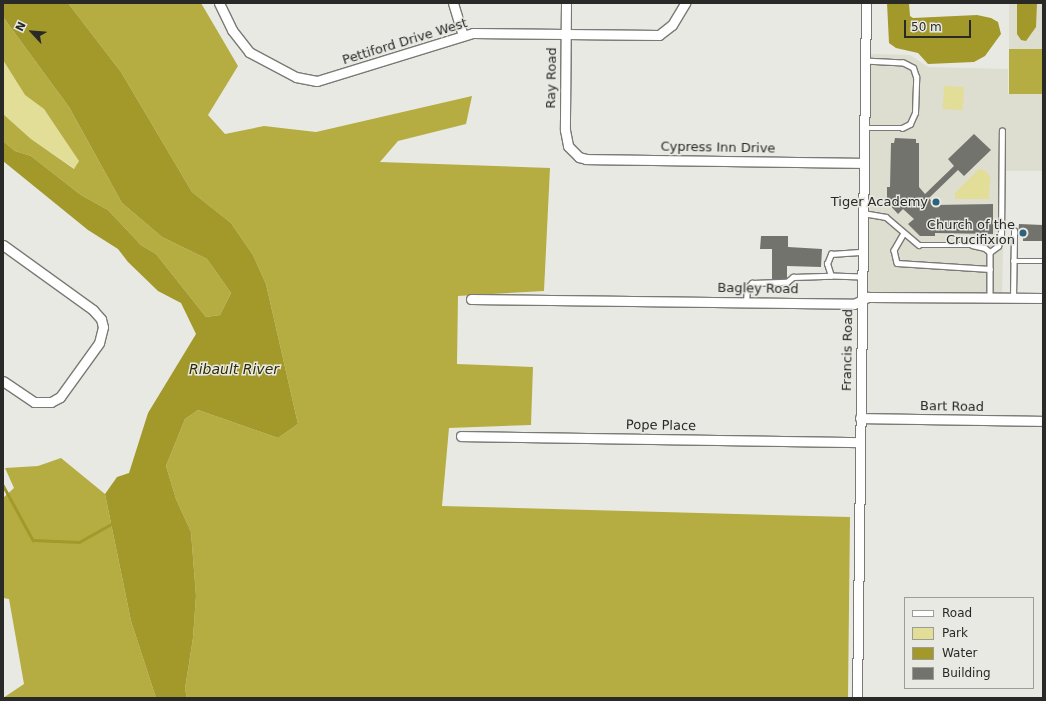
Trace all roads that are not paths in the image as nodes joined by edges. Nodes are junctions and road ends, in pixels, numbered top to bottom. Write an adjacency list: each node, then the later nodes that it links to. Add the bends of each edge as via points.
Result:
1 (219, 3): 7 (street, Pettiford Drive West, via 232,30 245,48 260,60 296,77 317,81)
2 (453, 3): 7 (street)
3 (566, 3): 6 (street, Ray Road)
4 (685, 3): 6 (street, Pettiford Drive West, via 672,25 659,35)
5 (866, 3): 8 (street, Francis Road)
6 (566, 35): 7 (street, Pettiford Drive West, via 473,33); 11 (street, Ray Road, via 565,130)
7 (463, 36)
8 (865, 61): 9 (street, Francis Road); 9 (lane, via 903,63 913,68 916,77 915,113 910,124 902,128)
9 (864, 128): 12 (street, Francis Road)
10 (1002, 131): 18 (lane, via 1001,237 998,246)
11 (572, 153): 12 (street, Cypress Inn Drive, via 586,159)
12 (864, 163): 13 (street, Francis Road)
13 (863, 213): 15 (lane, via 886,217); 17 (street, Francis Road)
14 (1014, 231): 19 (lane)
15 (904, 233): 18 (lane, via 920,245 972,245); 21 (lane, via 894,250 897,263)
16 (3, 245): 30 (street, via 93,310 101,319 103,327 99,342 60,397 42,403 29,399)
17 (863, 252): 22 (lane, via 831,254 827,268); 23 (street, Francis Road)
18 (990, 252): 21 (lane)
19 (1013, 261): 20 (lane); 25 (lane)
20 (1043, 261)
21 (990, 269): 24 (lane)
22 (831, 276): 23 (lane); 29 (lane, via 794,277 787,282 752,283 747,288)
23 (862, 277): 28 (street, Francis Road)
24 (990, 298): 25 (street, Bagley Road); 28 (street, Bagley Road, via 868,296)
25 (1013, 298): 26 (street, Bagley Road)
26 (1043, 298)
27 (471, 299): 29 (street, Bagley Road)
28 (862, 300): 29 (street, Bagley Road, via 854,304); 31 (street, Francis Road)
29 (746, 302)
30 (3, 381)
31 (860, 418): 32 (street, Bart Road); 34 (street, Francis Road)
32 (1043, 421)
33 (461, 436): 34 (street, Pope Place)
34 (860, 442): 35 (street, Francis Road)
35 (857, 698)

